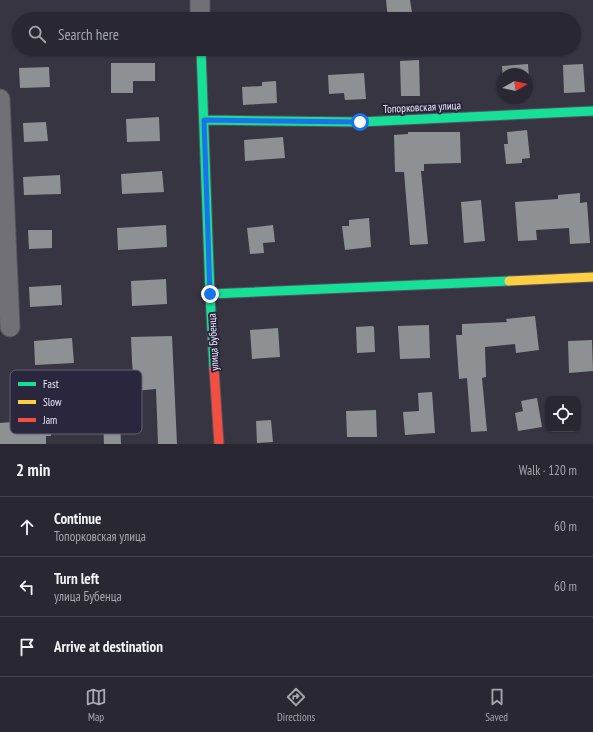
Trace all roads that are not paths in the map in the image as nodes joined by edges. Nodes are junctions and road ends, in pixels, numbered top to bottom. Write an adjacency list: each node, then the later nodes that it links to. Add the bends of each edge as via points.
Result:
1 (200, 0): 2 (street)
2 (200, 12)
3 (201, 56): 6 (street, улица Бубенца)
4 (0, 99): 9 (street)
5 (593, 111): 6 (street, Топорковская улица, via 360,122)
6 (204, 120): 8 (street, улица Бубенца)
7 (593, 277): 8 (street)
8 (210, 294): 10 (street, улица Бубенца)
9 (10, 327)
10 (219, 444)

